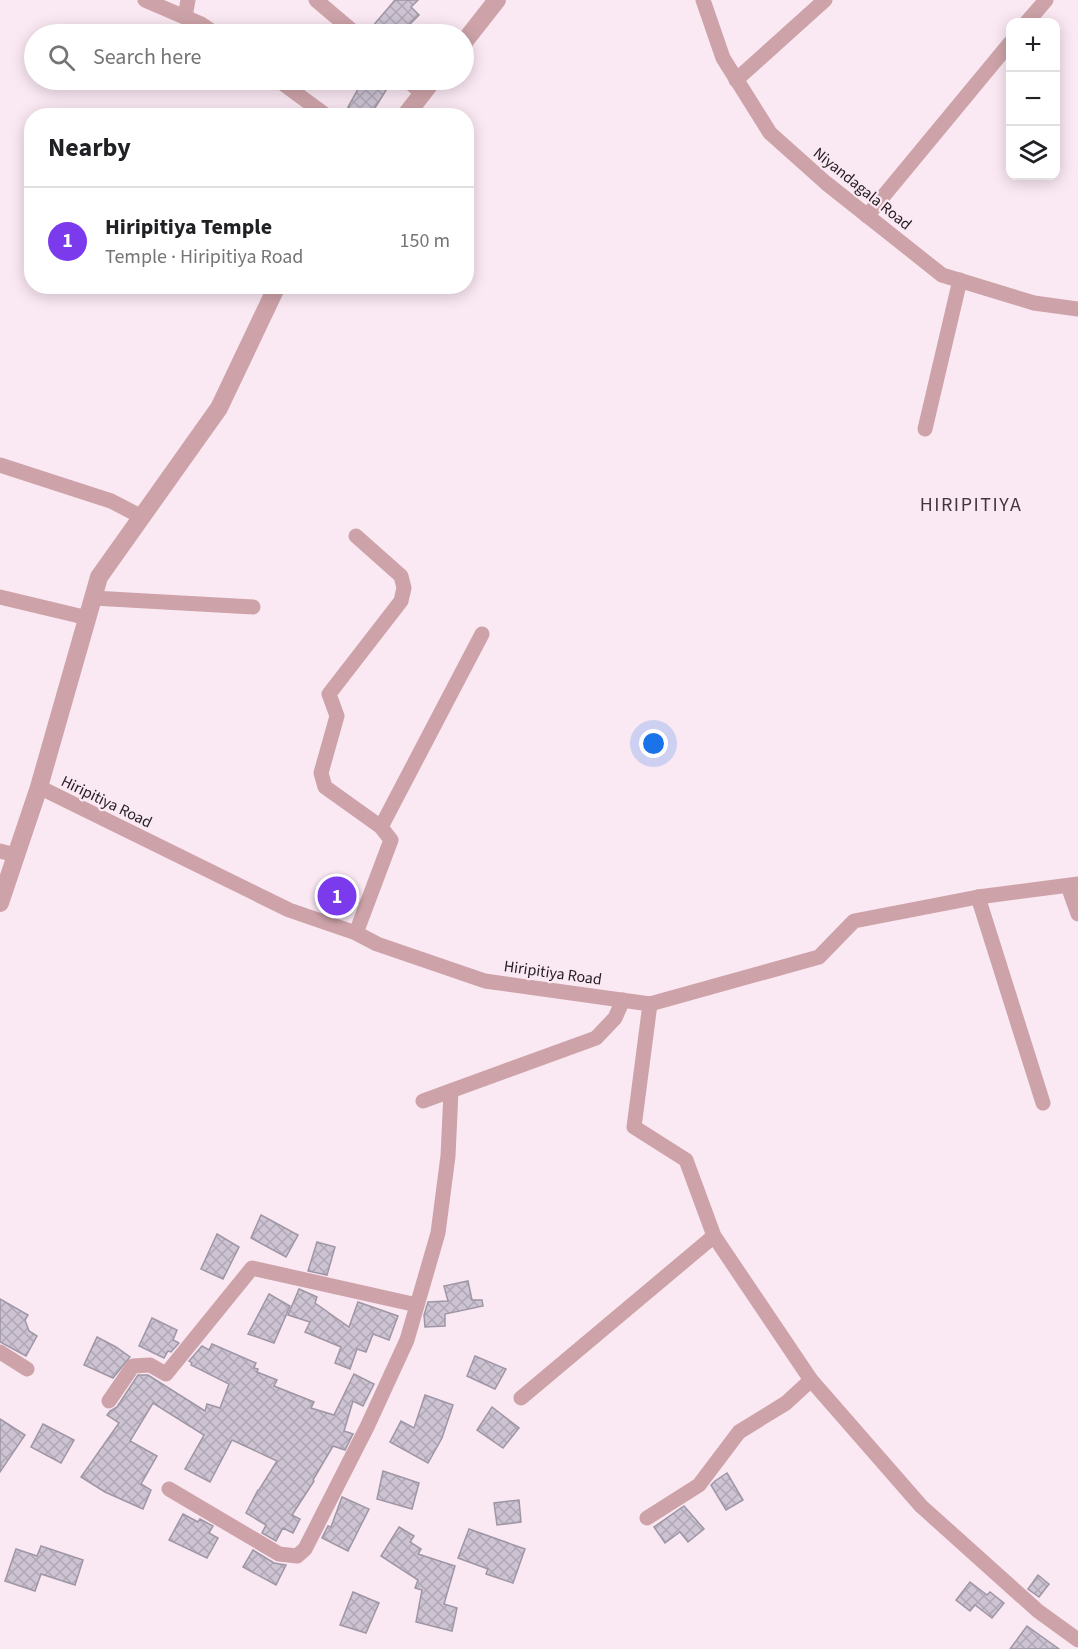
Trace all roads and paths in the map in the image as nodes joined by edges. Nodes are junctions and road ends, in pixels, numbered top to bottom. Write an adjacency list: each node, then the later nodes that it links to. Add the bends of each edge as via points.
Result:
1 (145, 0): 8 (street)
2 (188, 0): 8 (street)
3 (316, 0): 11 (street)
4 (497, 0): 12 (street)
5 (703, 0): 14 (street, Niyandagala Road, via 723,58)
6 (825, 0): 14 (street)
7 (1046, 0): 9 (street)
8 (185, 17): 10 (street)
9 (1030, 18)
10 (201, 24)
11 (344, 24)
12 (474, 29)
13 (1006, 49): 19 (street)
14 (736, 80): 19 (street, Niyandagala Road, via 770,133)
15 (292, 90): 17 (street)
16 (425, 90): 18 (street)
17 (316, 108)
18 (411, 108)
19 (867, 216): 20 (street, Niyandagala Road, via 942,275)
20 (960, 280): 22 (street, Niyandagala Road, via 1034,303); 23 (street)
21 (274, 294): 25 (street, via 219,408)
22 (1078, 309)
23 (925, 429)
24 (0, 465): 25 (street, via 111,501)
25 (142, 517): 28 (street, via 99,577)
26 (356, 537): 33 (street, via 401,576 404,588 401,601 329,694 337,716 321,773 325,787)
27 (0, 597): 30 (street)
28 (93, 598): 29 (street); 30 (street)
29 (253, 607)
30 (88, 618): 32 (street)
31 (482, 634): 33 (street)
32 (39, 787): 34 (street); 39 (street, Hiripitiya Road, via 289,910)
33 (381, 827): 39 (street, via 391,840)
34 (8, 853): 37 (street)
35 (1073, 885): 36 (street, Hiripitiya Road); 38 (street)
36 (978, 897): 41 (street, Hiripitiya Road, via 854,921 819,957); 44 (street)
37 (0, 903)
38 (1078, 914)
39 (356, 933): 40 (street, Hiripitiya Road, via 485,981)
40 (623, 1000): 41 (street, Hiripitiya Road); 42 (street, via 615,1018 596,1038)
41 (650, 1004): 45 (street, via 634,1127 686,1160)
42 (451, 1091): 43 (street); 46 (street, via 438,1233)
43 (423, 1101)
44 (1043, 1103)
45 (714, 1236): 49 (street); 50 (street)
46 (417, 1305): 51 (street, via 252,1268 166,1374 150,1365 133,1366); 52 (street, via 407,1340 367,1427 305,1549 297,1556 279,1554)
47 (0, 1352): 48 (street)
48 (27, 1369)
49 (811, 1380): 53 (street, via 786,1403 739,1432 699,1485); 54 (street, via 921,1506 1038,1611)
50 (521, 1398)
51 (109, 1401)
52 (169, 1489)
53 (647, 1518)
54 (1078, 1640)

